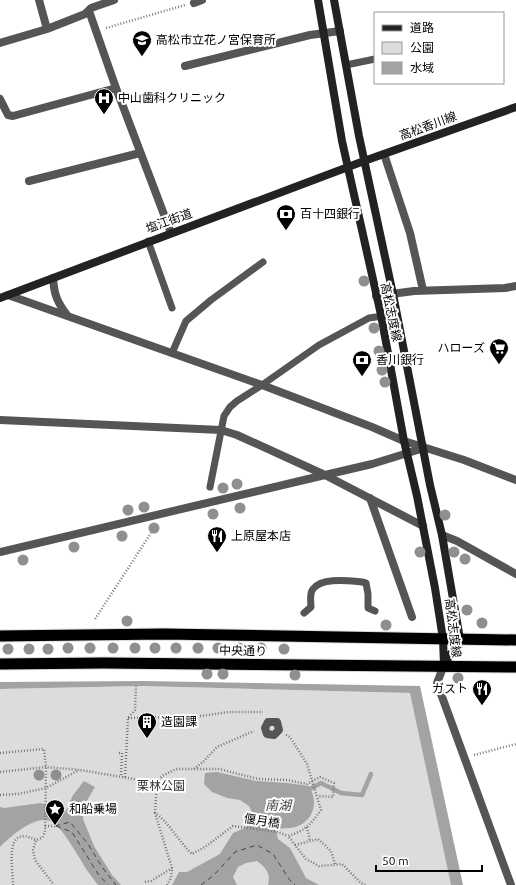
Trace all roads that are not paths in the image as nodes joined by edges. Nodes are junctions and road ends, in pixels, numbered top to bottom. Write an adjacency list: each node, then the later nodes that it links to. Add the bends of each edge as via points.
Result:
1 (39, 0): 6 (street)
2 (114, 0): 5 (street)
3 (318, 0): 8 (main road, 高松志度線)
4 (334, 0): 7 (main road, 高松志度線)
5 (88, 11): 6 (street); 13 (street)
6 (47, 29): 9 (street)
7 (340, 31): 8 (street); 11 (main road, 高松志度線)
8 (324, 33): 12 (street); 19 (main road, 高松志度線)
9 (0, 43)
10 (374, 59): 11 (lane)
11 (346, 65): 18 (main road, 高松志度線)
12 (185, 66)
13 (116, 88): 14 (street, via 13,116 8,115); 16 (street)
14 (0, 99)
15 (516, 107): 17 (main road, 高松香川線)
16 (140, 153): 20 (street); 21 (street)
17 (384, 154): 18 (main road, 高松香川線); 26 (street, via 410,233)
18 (364, 161): 19 (main road, 高松香川線); 27 (main road, 高松志度線)
19 (348, 168): 21 (main road, 塩江街道); 28 (main road, 高松志度線)
20 (29, 181)
21 (171, 232): 22 (main road, 塩江街道)
22 (148, 242): 24 (main road, 塩江街道); 30 (lane)
23 (262, 262): 34 (lane, via 186,321)
24 (53, 278): 29 (main road, 塩江街道); 32 (street, via 58,304)
25 (516, 286): 26 (street)
26 (422, 290): 27 (street)
27 (393, 294): 28 (street); 31 (main road, 高松志度線)
28 (376, 296): 33 (main road, 高松志度線)
29 (4, 297): 32 (street)
30 (172, 308)
31 (397, 314): 33 (lane); 39 (main road, 高松志度線)
32 (67, 316): 34 (street)
33 (381, 316): 35 (lane, via 369,318 318,345); 38 (main road, 高松志度線)
34 (172, 353): 35 (street)
35 (262, 386): 37 (lane, via 230,407 224,416); 38 (street)
36 (0, 420): 37 (street)
37 (221, 430): 41 (street); 43 (lane)
38 (404, 441): 39 (street); 40 (main road, 高松志度線)
39 (424, 448): 40 (street); 42 (street); 46 (main road, 高松志度線)
40 (407, 453): 41 (street); 45 (main road, 高松志度線)
41 (325, 475): 44 (street); 47 (street)
42 (516, 480)
43 (210, 488)
44 (370, 498): 45 (street); 51 (street)
45 (423, 526): 54 (main road, 高松志度線)
46 (442, 534): 48 (street); 53 (main road, 高松志度線)
47 (0, 552)
48 (516, 574)
49 (375, 611): 50 (lane, via 368,608 366,583 334,580 313,588 311,607)
50 (304, 613)
51 (412, 617)
52 (0, 636): 54 (highway, 中央通り, via 179,635)
53 (460, 638): 54 (highway, 中央通り); 55 (highway, 中央通り); 57 (main road, 高松志度線)
54 (443, 639): 57 (main road, 高松志度線)
55 (516, 640)
56 (0, 664): 57 (highway, 中央通り)
57 (444, 665): 58 (highway, 中央通り); 61 (street, via 437,683)
58 (516, 667)
59 (265, 728): 60 (street, via 267,734 274,736)
60 (280, 730)
61 (511, 885)

